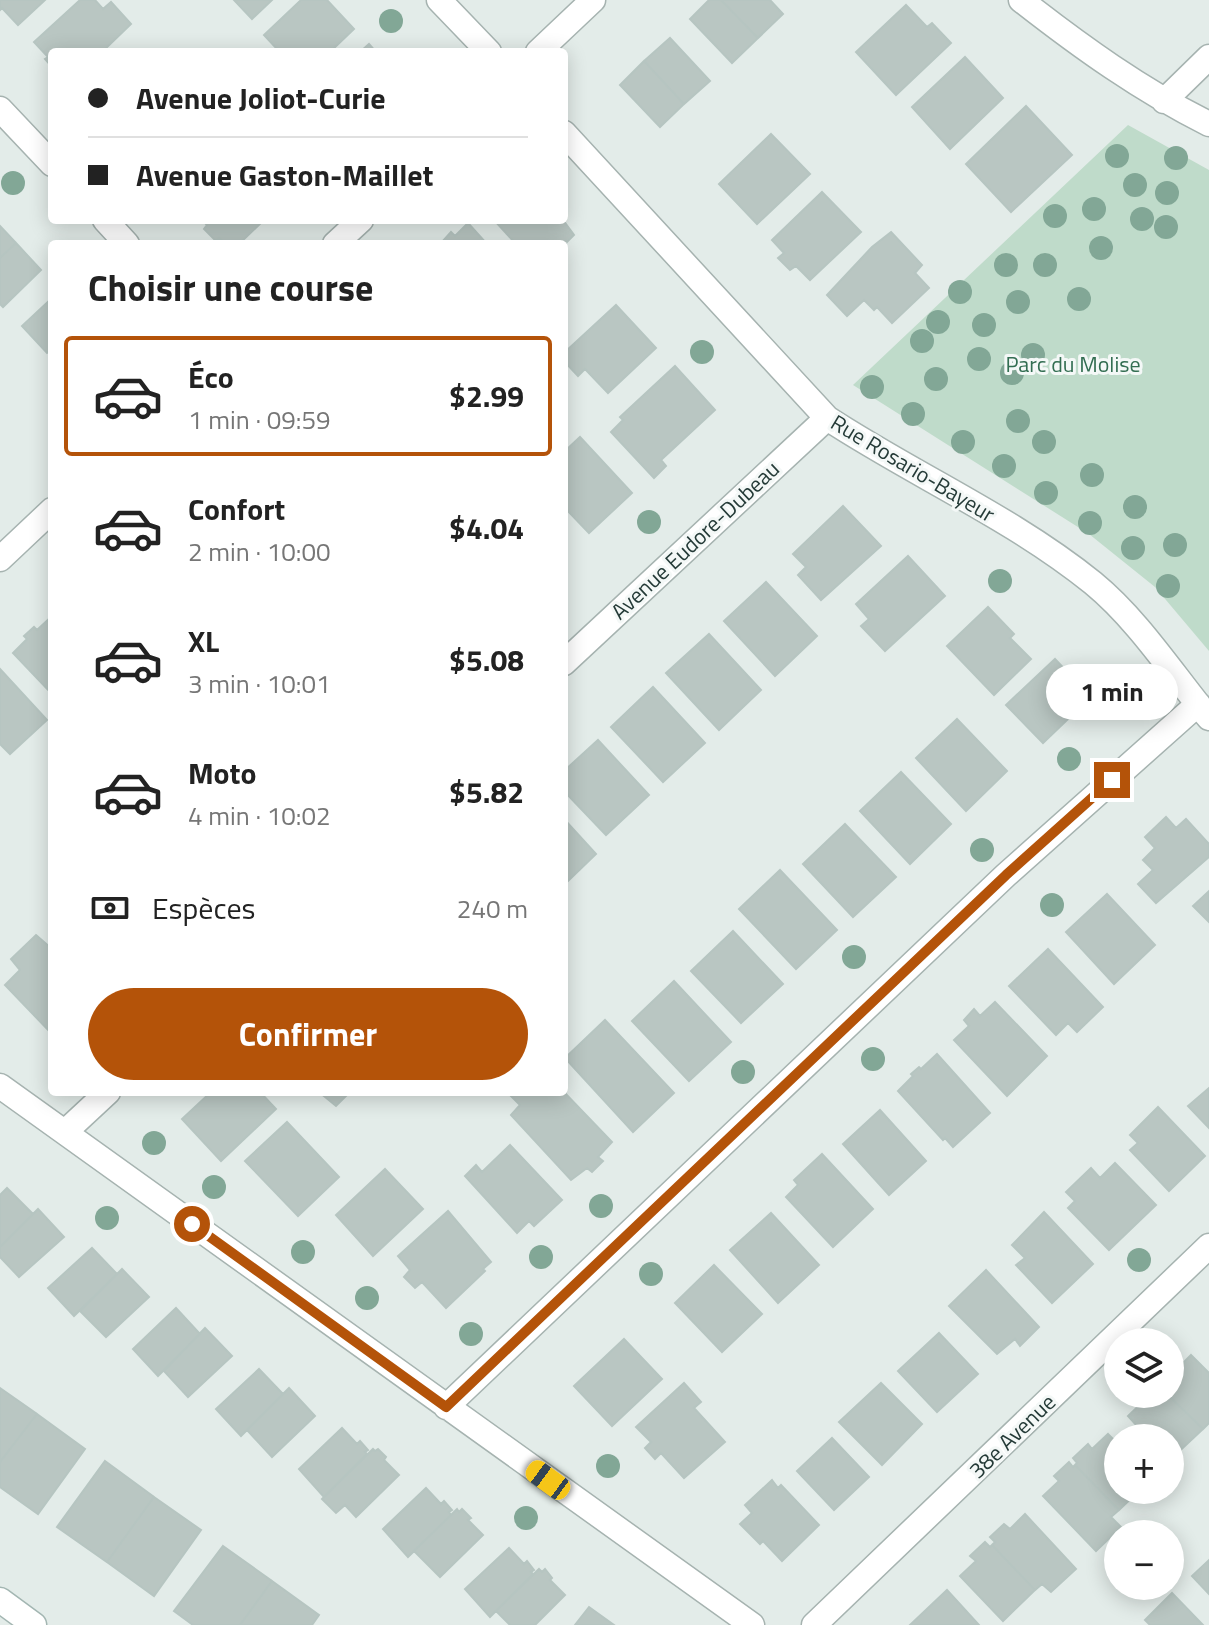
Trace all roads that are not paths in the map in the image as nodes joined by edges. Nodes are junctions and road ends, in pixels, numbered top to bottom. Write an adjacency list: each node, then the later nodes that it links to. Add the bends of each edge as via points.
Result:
1 (439, 0): 4 (street)
2 (593, 0): 5 (street)
3 (1021, 0): 7 (street)
4 (485, 48)
5 (542, 48)
6 (1209, 57): 7 (street)
7 (1164, 101): 9 (street)
8 (0, 109): 11 (street)
9 (1209, 124)
10 (568, 137): 16 (street, Rue Rosario-Bayeur)
11 (48, 160)
12 (109, 224): 14 (street)
13 (357, 224): 15 (street)
14 (123, 240)
15 (339, 240)
16 (827, 418): 19 (street, Avenue Eudore-Dubeau); 20 (street, Rue Rosario-Bayeur, via 1055,554 1133,624)
17 (48, 514): 18 (street)
18 (0, 559)
19 (568, 659)
20 (1203, 711): 25 (street, via 1006,875)
21 (0, 1086): 23 (street)
22 (104, 1096): 23 (street)
23 (65, 1132): 25 (street)
24 (1209, 1246): 29 (street, 38e Avenue)
25 (446, 1407): 28 (street)
26 (0, 1600): 27 (street)
27 (34, 1625)
28 (752, 1625)
29 (814, 1625)

